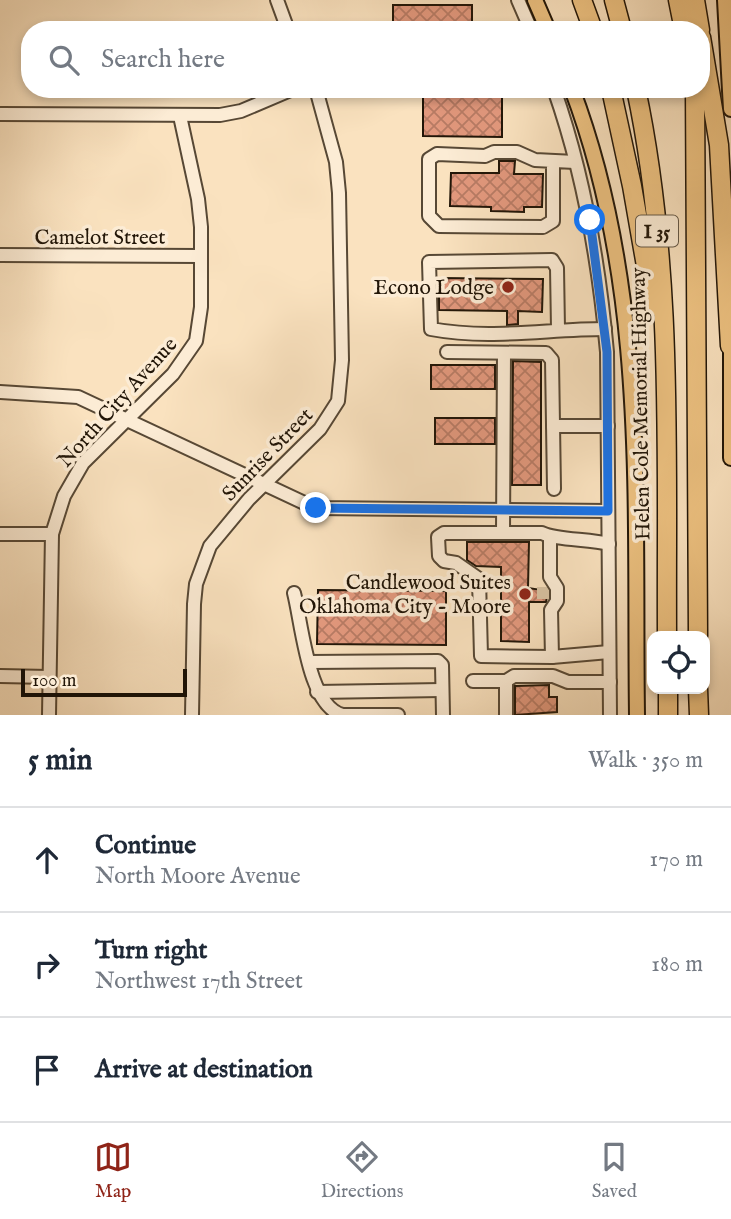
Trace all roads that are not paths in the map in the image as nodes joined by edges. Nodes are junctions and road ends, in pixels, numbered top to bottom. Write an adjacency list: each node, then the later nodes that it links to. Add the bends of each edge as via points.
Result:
1 (277, 0): 9 (street)
2 (518, 0): 10 (street)
3 (535, 0): 11 (main road)
4 (582, 0): 12 (highway)
5 (614, 0): 13 (highway)
6 (678, 0): 14 (highway)
7 (694, 0): 15 (highway); 16 (highway)
8 (727, 9): 17 (main road)
9 (285, 21)
10 (527, 21)
11 (544, 21)
12 (590, 21)
13 (620, 21)
14 (682, 21)
15 (694, 21)
16 (698, 21)
17 (728, 44): 26 (main road)
18 (710, 91): 35 (highway, via 719,145)
19 (272, 98): 28 (street, via 241,111)
20 (318, 98): 44 (street, Sunrise Street, via 336,162 339,193 342,386 328,419)
21 (557, 98): 30 (street)
22 (575, 98): 74 (main road, via 609,212 630,339)
23 (613, 98): 38 (highway)
24 (637, 98): 38 (highway, Helen Cole Memorial Highway / I 35, via 659,251)
25 (695, 98): 55 (highway, I 35)
26 (731, 109)
27 (0, 114): 28 (street)
28 (180, 116): 32 (street, North City Avenue, via 198,198)
29 (553, 161): 29 (street, via 517,152 437,154 429,159 429,216 439,226 543,227 553,220); 30 (street)
30 (575, 162): 34 (street, via 590,220)
31 (0, 256): 32 (street, Camelot Street)
32 (201, 256): 40 (street, North City Avenue, via 196,341 173,374)
33 (558, 329): 33 (street, via 531,334 431,329 429,262 552,260 557,268); 34 (street)
34 (605, 329): 42 (street)
35 (731, 344): 43 (main road)
36 (447, 352): 37 (street)
37 (504, 353): 41 (street, via 546,353 552,360); 46 (street)
38 (665, 375): 54 (highway, Helen Cole Memorial Highway / I 35)
39 (0, 393): 40 (street, via 68,394)
40 (127, 419): 44 (street); 50 (street, North City Avenue, via 77,472)
41 (553, 426): 42 (street); 45 (street)
42 (608, 426): 47 (street)
43 (731, 458)
44 (263, 485): 46 (street, via 327,510); 69 (street, Sunrise Street, via 224,526 202,565 194,604)
45 (554, 489)
46 (503, 510): 47 (street); 48 (street)
47 (608, 511): 52 (street)
48 (503, 533): 51 (street); 57 (street, via 444,533 438,537 439,556 479,579 481,656)
49 (0, 534): 50 (street)
50 (52, 534): 60 (street, North City Avenue)
51 (550, 537): 52 (street); 57 (street, via 547,582 557,587 557,601 547,607)
52 (608, 544): 56 (street)
53 (294, 593): 58 (street)
54 (667, 631)
55 (698, 631)
56 (609, 652): 57 (street); 63 (street)
57 (552, 657)
58 (309, 662): 64 (street, via 438,662 442,665); 65 (street)
59 (0, 677): 60 (street)
60 (50, 677): 68 (street, North City Avenue)
61 (473, 681): 62 (street)
62 (506, 681): 63 (street, via 514,676 553,676 568,682); 72 (street)
63 (610, 682): 73 (street)
64 (442, 691): 65 (street); 71 (street)
65 (317, 692): 70 (street, via 343,715)
66 (668, 694): 75 (highway)
67 (698, 694): 76 (highway)
68 (49, 715)
69 (192, 715)
70 (398, 715)
71 (443, 715)
72 (506, 715)
73 (610, 715)
74 (637, 715)
75 (668, 715)
76 (699, 715)

